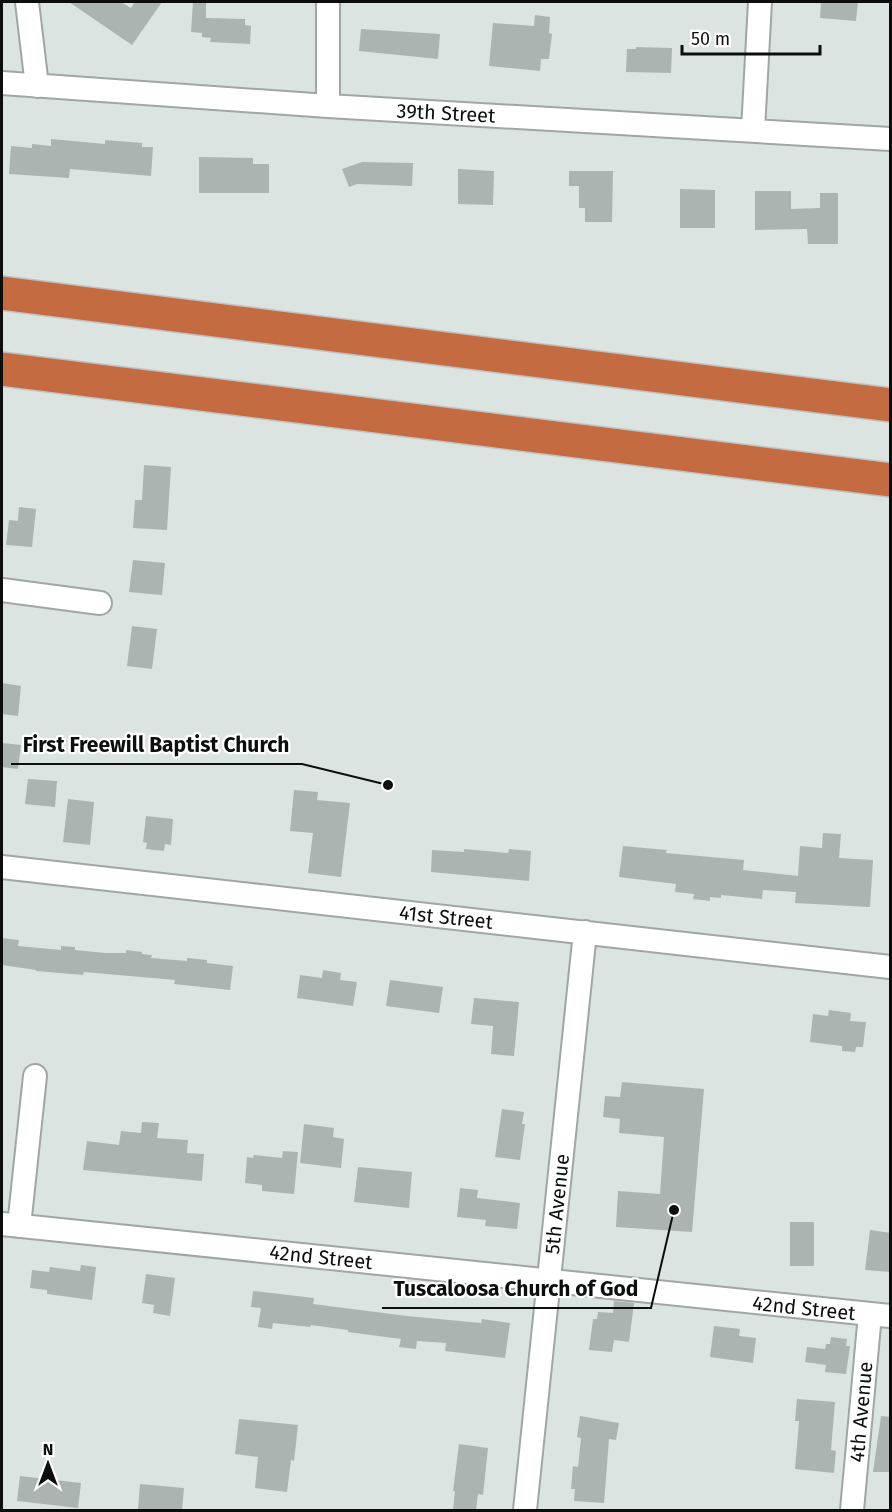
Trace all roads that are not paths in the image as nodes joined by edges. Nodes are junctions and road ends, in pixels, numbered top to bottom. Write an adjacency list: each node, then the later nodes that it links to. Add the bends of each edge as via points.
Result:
1 (27, 2): 5 (street)
2 (328, 2): 6 (street)
3 (760, 2): 7 (street)
4 (2, 83): 5 (street, 39th Street)
5 (37, 86): 6 (street, 39th Street)
6 (328, 106): 7 (street, 39th Street)
7 (753, 130): 8 (street, 39th Street)
8 (891, 139)
9 (2, 293): 11 (highway)
10 (2, 369): 12 (highway)
11 (891, 405)
12 (891, 480)
13 (2, 590): 14 (street)
14 (100, 603)
15 (2, 867): 16 (street, 41st Street)
16 (585, 932): 17 (street, 41st Street); 20 (street, 5th Avenue)
17 (891, 967)
18 (35, 1076): 19 (street)
19 (10, 1225): 20 (street, 42nd Street)
20 (549, 1281): 21 (street, 42nd Street); 22 (street, 5th Avenue)
21 (880, 1315): 23 (street, 4th Avenue)
22 (525, 1510)
23 (852, 1510)

